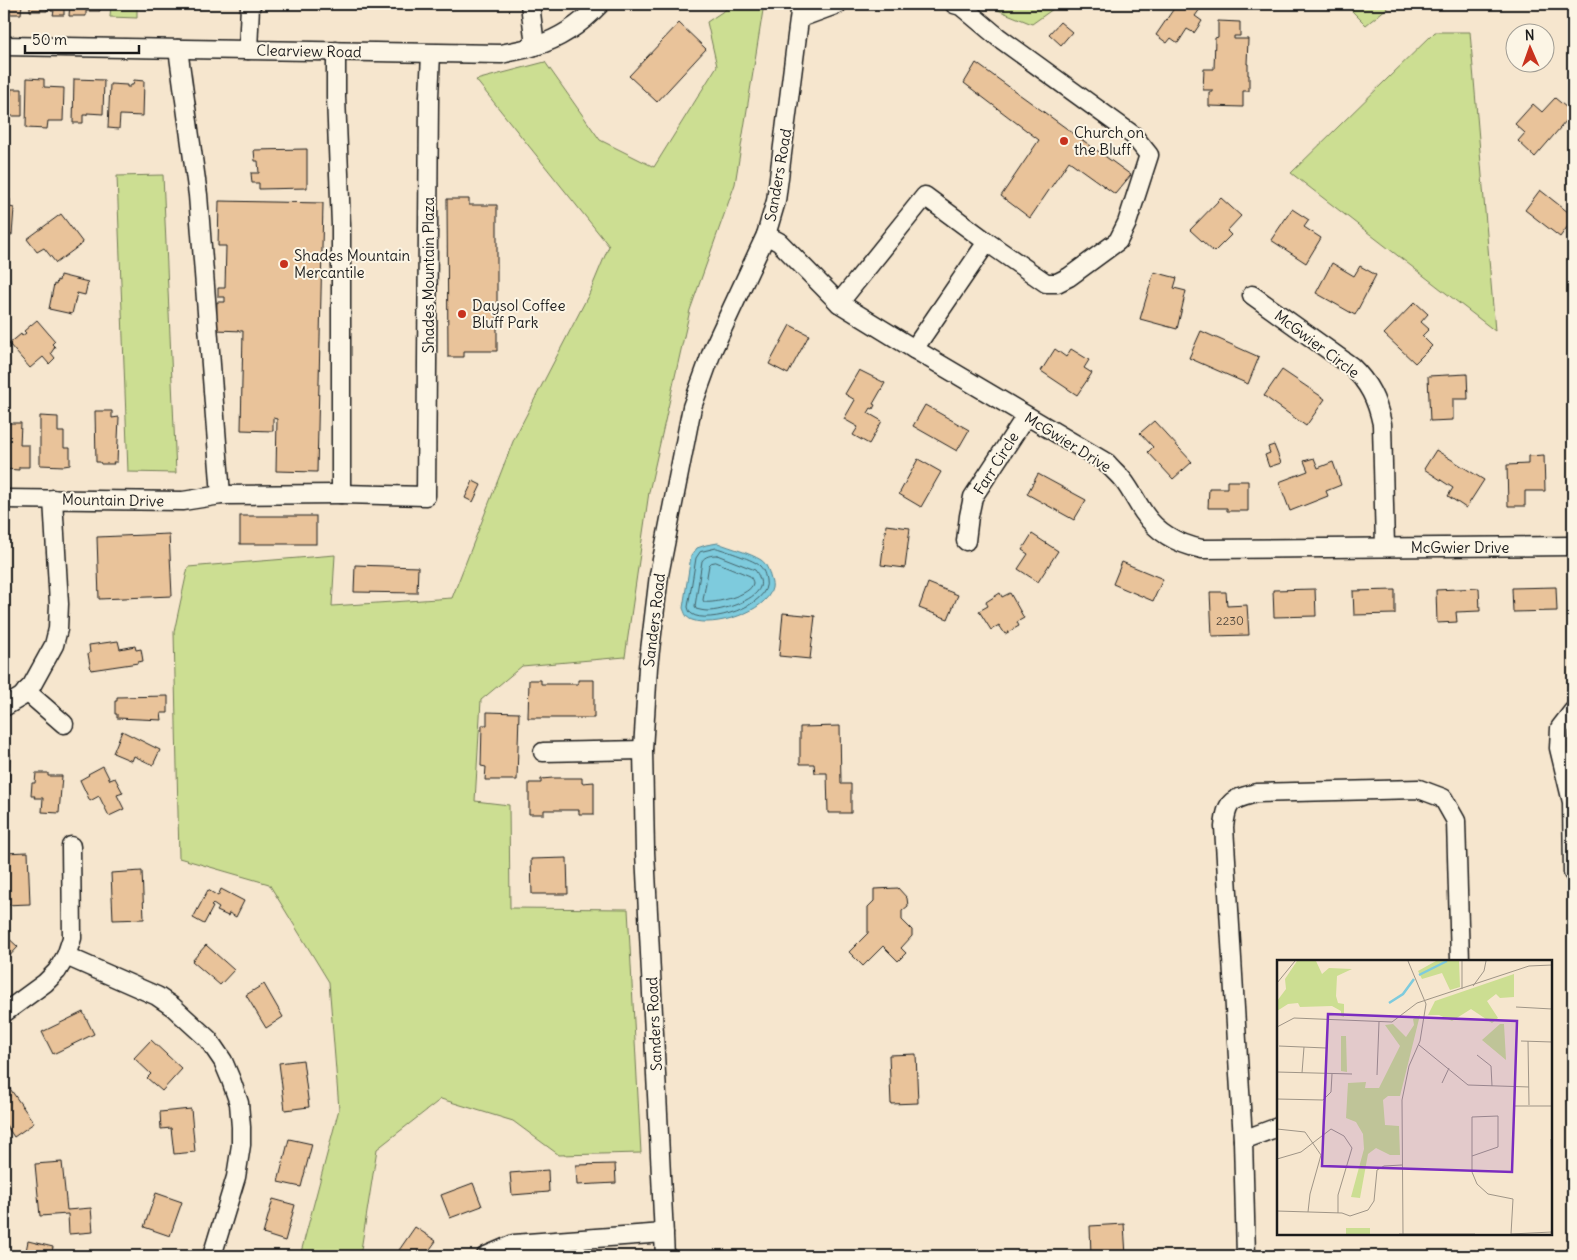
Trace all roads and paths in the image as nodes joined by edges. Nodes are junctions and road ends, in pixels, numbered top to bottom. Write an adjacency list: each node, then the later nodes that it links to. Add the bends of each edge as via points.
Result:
1 (252, 4): 10 (street)
2 (530, 4): 8 (street)
3 (600, 4): 8 (street, Clearview Road, via 567,32)
4 (838, 4): 6 (street)
5 (954, 4): 14 (street, via 961,6 998,37 1133,135 1148,155 1127,223 1118,241 1069,277 1057,283 1046,283)
6 (801, 11): 13 (street, Sanders Road, via 777,192)
7 (4, 46): 9 (street, Clearview Road)
8 (535, 46): 12 (street, Clearview Road, via 501,54)
9 (178, 49): 10 (street, Clearview Road); 20 (street, via 198,195)
10 (248, 50): 11 (street, Clearview Road)
11 (336, 51): 12 (street, Clearview Road); 19 (street, via 341,224)
12 (431, 54): 21 (street, Shades Mountain Plaza)
13 (766, 235): 16 (street, McGwier Drive, via 779,242); 31 (street, Sanders Road, via 713,349 692,407 659,575 645,697)
14 (987, 242): 16 (street, via 925,196); 17 (street)
15 (1252, 295): 26 (street, McGwier Circle, via 1351,366 1370,387 1382,424)
16 (839, 303): 17 (street, McGwier Drive)
17 (914, 349): 18 (street, McGwier Drive)
18 (1026, 416): 24 (street, Farr Circle, via 973,497); 26 (street, McGwier Drive, via 1107,463 1124,481 1157,529 1185,546 1202,549)
19 (341, 494): 20 (street, Mountain Drive); 21 (street, Mountain Drive)
20 (221, 495): 23 (street, Mountain Drive, via 182,501)
21 (426, 496)
22 (4, 498): 23 (street, Mountain Drive)
23 (53, 499): 27 (street, via 58,629 48,658)
24 (966, 541)
25 (1573, 546): 26 (street, McGwier Drive)
26 (1385, 548)
27 (26, 691): 28 (street); 30 (street)
28 (4, 707)
29 (1573, 711): 34 (street, via 1560,728 1559,748 1572,802)
30 (64, 724)
31 (643, 750): 32 (street); 40 (street, Sanders Road)
32 (544, 752)
33 (71, 846): 35 (street, via 73,916 72,938)
34 (1573, 873)
35 (66, 956): 37 (street, via 57,972); 41 (street, via 157,996 208,1039 223,1061 239,1103 241,1145 236,1177)
36 (1460, 960): 39 (street, via 1456,821 1443,798 1419,789 1256,793 1236,799 1226,810 1224,827)
37 (4, 1013)
38 (1277, 1127): 39 (street)
39 (1243, 1140): 44 (street)
40 (664, 1233): 42 (street, via 514,1244); 43 (street, Sanders Road)
41 (212, 1256)
42 (486, 1256)
43 (665, 1256)
44 (1246, 1256)

